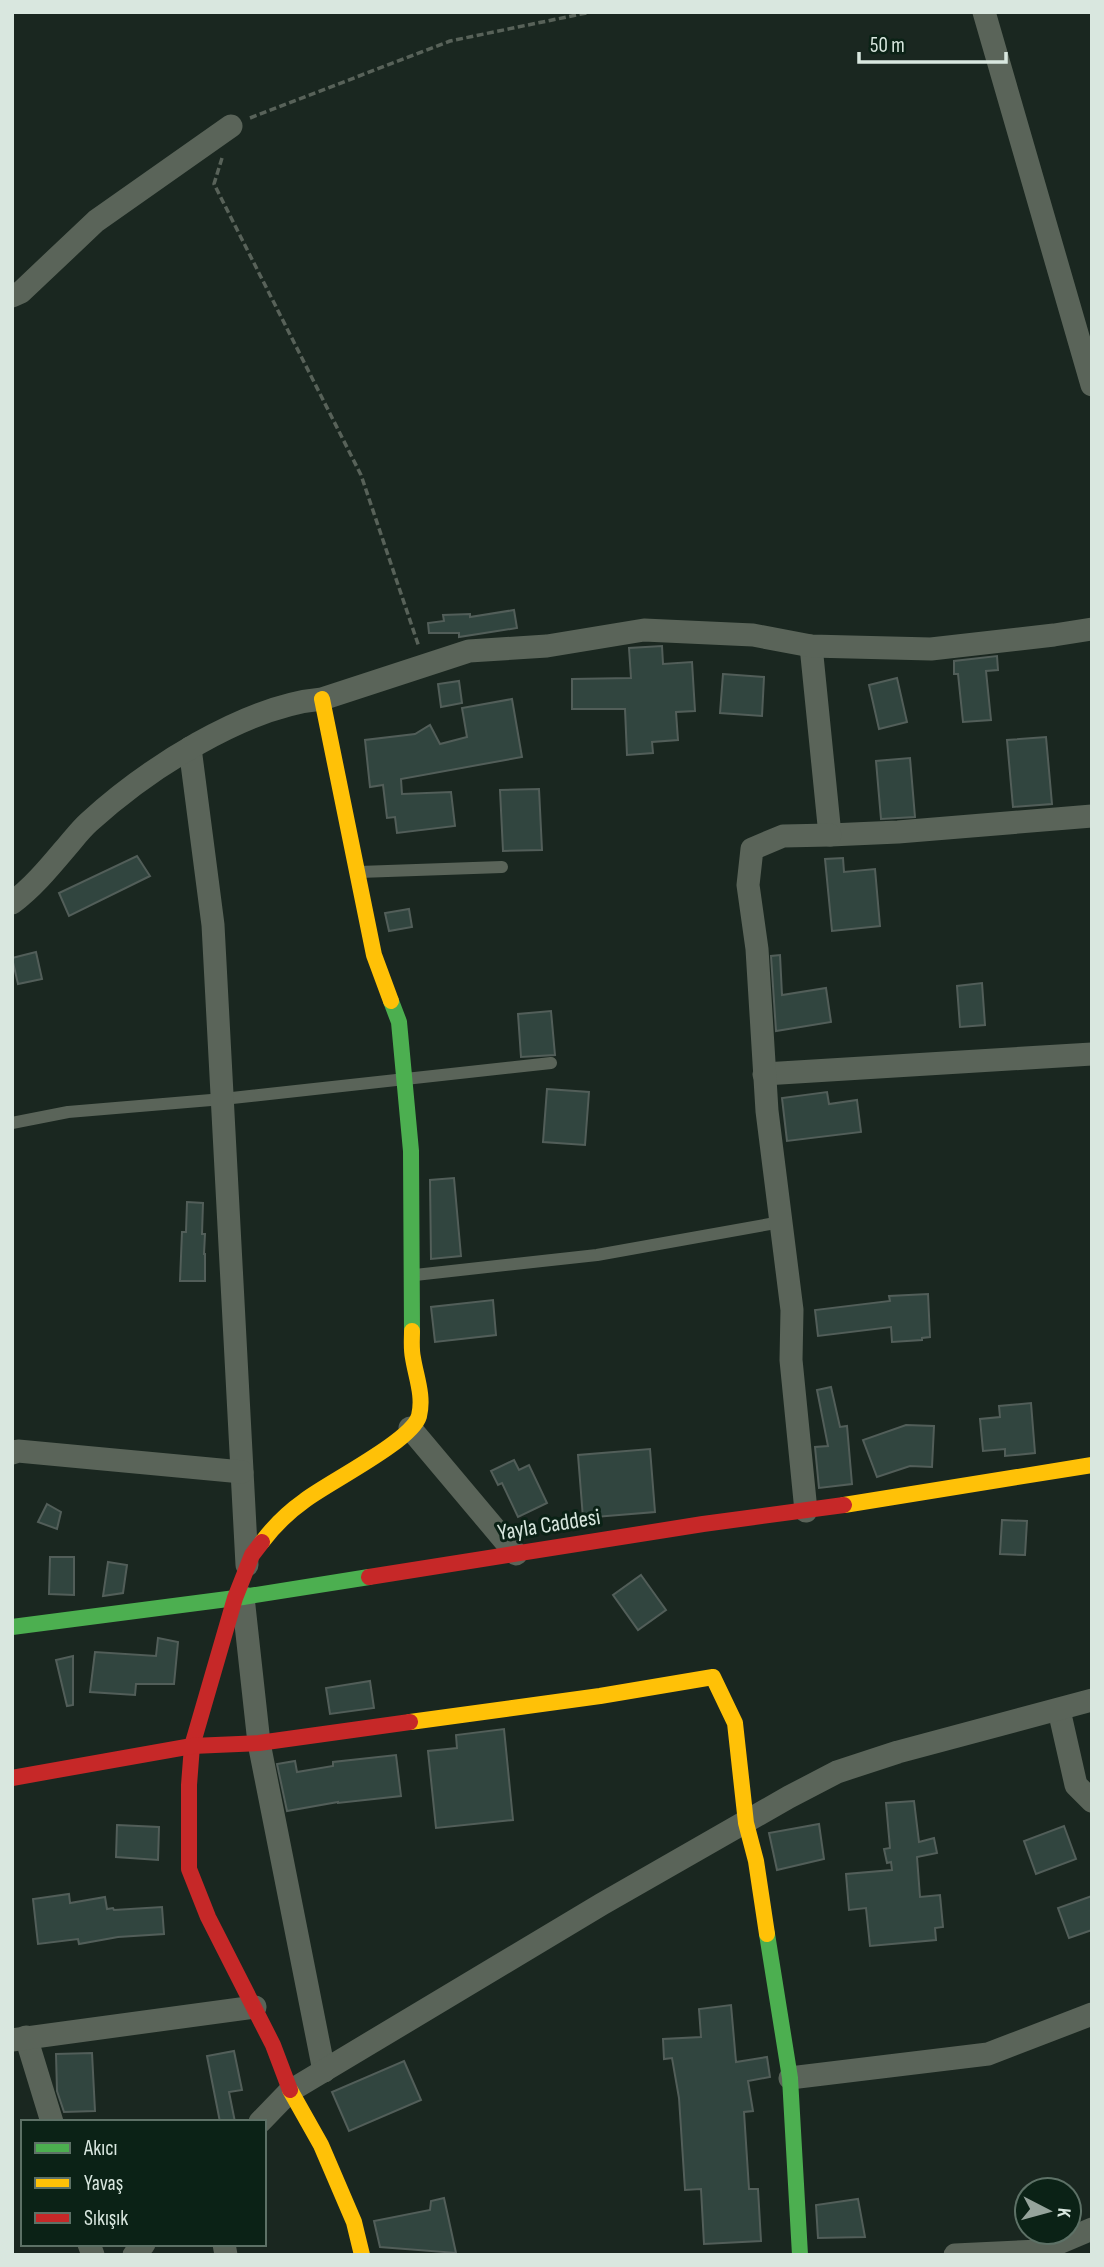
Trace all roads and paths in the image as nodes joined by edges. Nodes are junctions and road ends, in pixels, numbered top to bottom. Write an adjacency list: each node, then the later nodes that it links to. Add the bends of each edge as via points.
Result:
1 (591, 12): 3 (path, via 450,41)
2 (984, 12): 5 (street)
3 (231, 125): 4 (street, via 96,222); 8 (path, via 214,184 361,475)
4 (12, 296)
5 (1092, 386)
6 (1092, 629): 7 (street, via 930,649)
7 (811, 646): 8 (street, via 753,635 644,630 547,646 470,651); 12 (street)
8 (426, 667): 9 (street)
9 (322, 699): 10 (street, via 273,710); 14 (street)
10 (190, 748): 15 (street, via 87,823); 20 (street, via 213,925)
11 (1092, 816): 12 (street)
12 (830, 835): 18 (street, via 783,836 752,849 748,885 757,949)
13 (502, 867): 14 (lane)
14 (356, 872): 19 (street, via 374,955 399,1023)
15 (12, 903)
16 (1092, 1054): 18 (street)
17 (551, 1063): 19 (lane)
18 (764, 1074): 22 (street)
19 (406, 1081): 20 (lane); 23 (street)
20 (223, 1099): 21 (lane, via 68,1112); 27 (street)
21 (12, 1123)
22 (781, 1222): 23 (lane, via 597,1255); 28 (street)
23 (411, 1276): 24 (street, via 412,1354 421,1406 418,1420)
24 (410, 1428): 29 (street); 30 (street, via 276,1522)
25 (12, 1453): 27 (street)
26 (1092, 1465): 28 (street, Yayla Caddesi)
27 (242, 1472): 30 (street)
28 (806, 1511): 29 (street, Yayla Caddesi)
29 (516, 1553): 31 (street, Yayla Caddesi)
30 (247, 1566): 31 (street)
31 (239, 1598): 32 (street, Yayla Caddesi); 35 (street); 36 (street)
32 (13, 1622)
33 (1092, 1700): 34 (street)
34 (1059, 1710): 38 (street, via 1076,1784); 39 (street, via 837,1772)
35 (259, 1743): 36 (street); 39 (street, via 713,1677 735,1723); 43 (street)
36 (192, 1746): 37 (street); 40 (street, via 189,1870)
37 (12, 1778)
38 (1092, 1801)
39 (746, 1823): 43 (street); 44 (street)
40 (255, 2007): 42 (street); 45 (street)
41 (1092, 2014): 44 (street, via 988,2054)
42 (19, 2038): 46 (street)
43 (324, 2071): 45 (street)
44 (790, 2078): 50 (street)
45 (290, 2091): 47 (street); 49 (street, via 321,2145 354,2221)
46 (51, 2120)
47 (262, 2120)
48 (1092, 2229): 51 (street, via 1040,2251)
49 (362, 2255)
50 (800, 2255)
51 (955, 2255)

